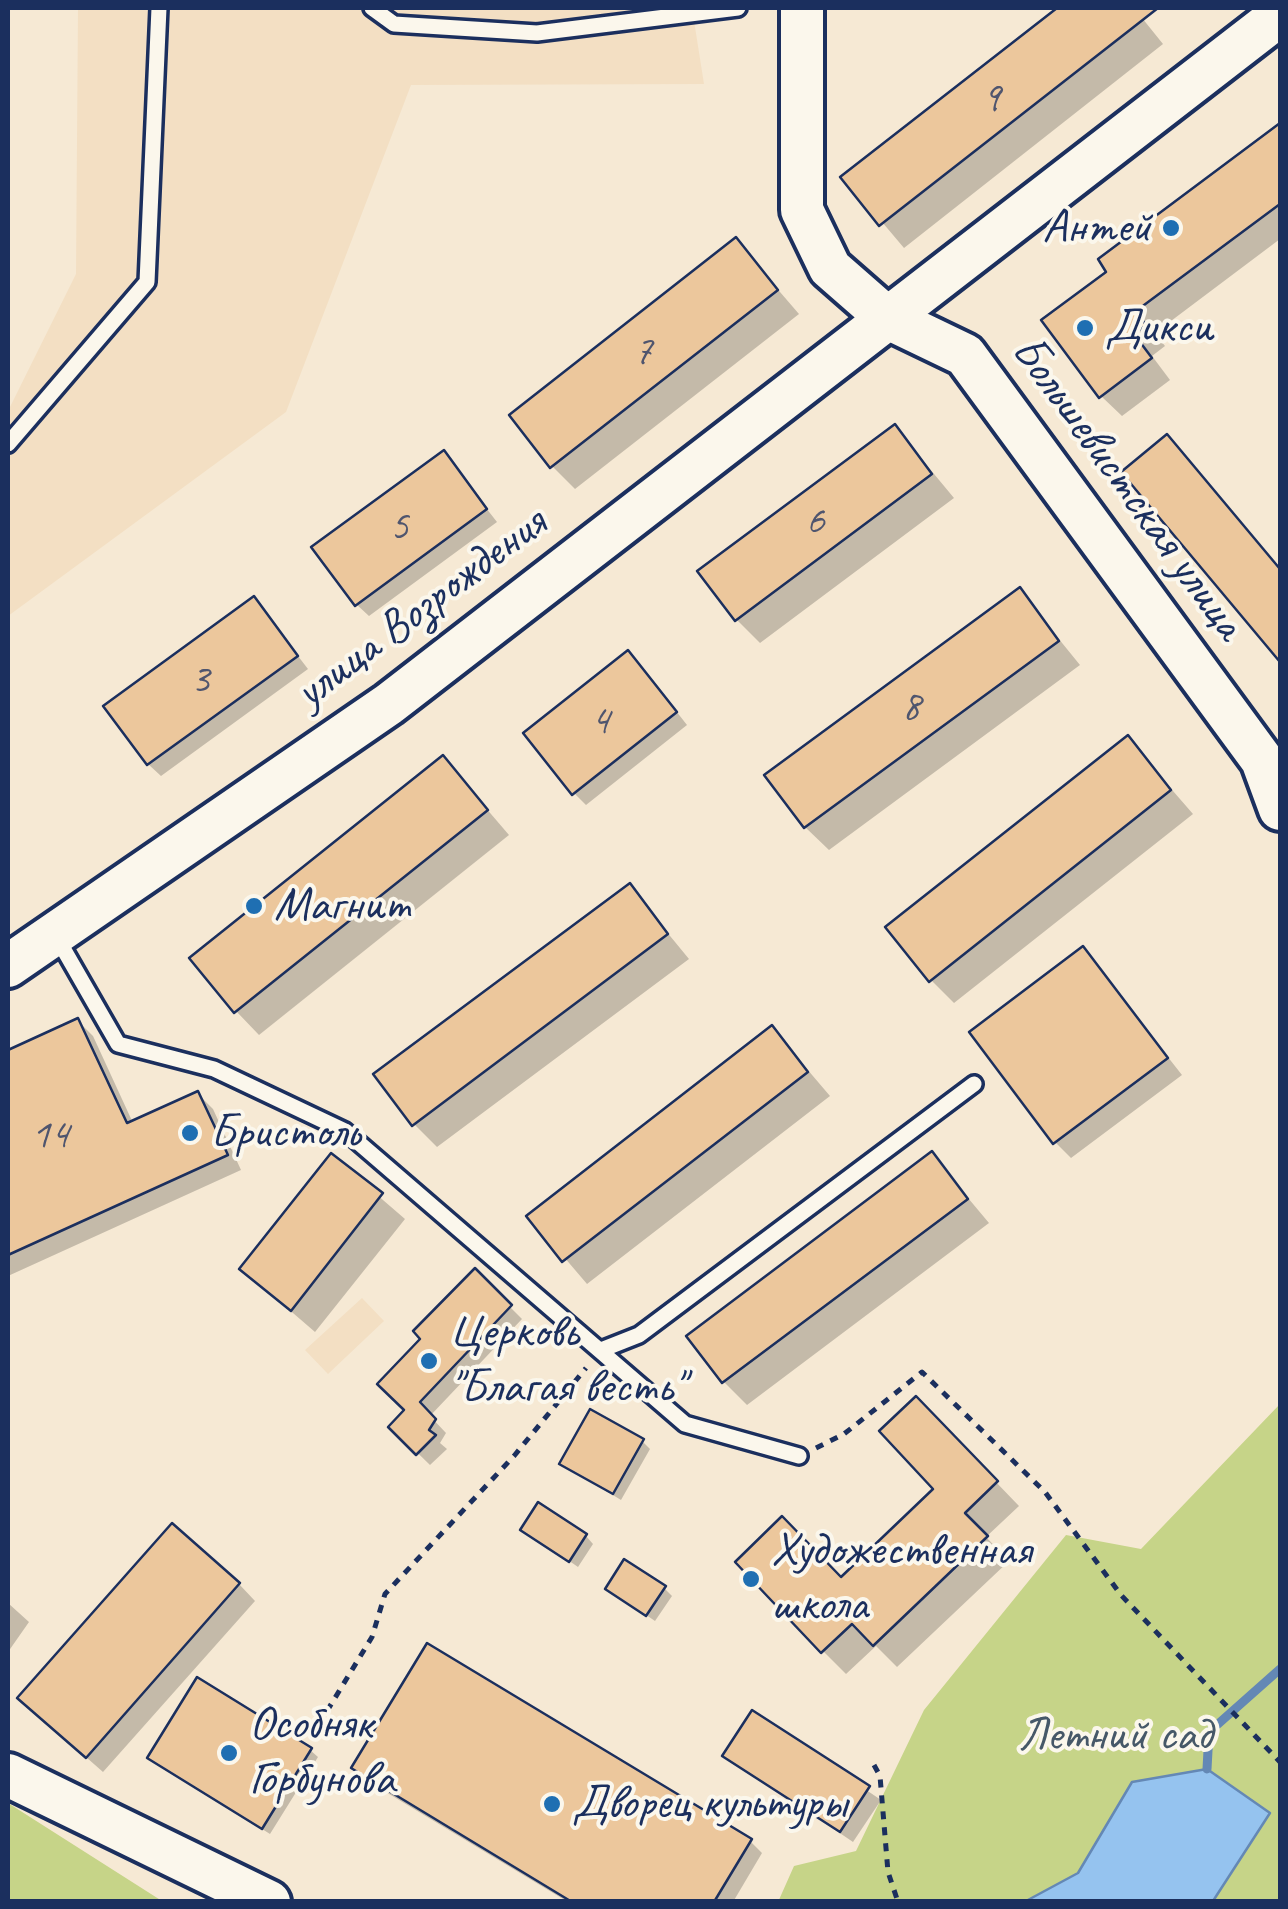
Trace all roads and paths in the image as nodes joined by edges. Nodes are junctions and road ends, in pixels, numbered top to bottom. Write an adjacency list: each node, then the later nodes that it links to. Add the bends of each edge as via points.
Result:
1 (159, 8): 7 (lane, via 147,282)
2 (372, 8): 3 (lane, via 394,24 536,33)
3 (738, 8)
4 (802, 8): 6 (main road, via 802,210 830,268)
5 (1280, 15): 6 (main road, улица Возрождения)
6 (886, 318): 8 (main road, Большевистская улица, via 965,355 1262,760); 9 (main road, улица Возрождения, via 389,704)
7 (8, 444)
8 (1280, 809)
9 (56, 936): 10 (main road, улица Возрождения); 12 (lane, via 118,1044 214,1069 345,1131)
10 (8, 966)
11 (974, 1084): 12 (lane, via 638,1334)
12 (601, 1350): 13 (lane, via 685,1424); 14 (path, via 514,1456 385,1594 372,1637)
13 (799, 1456): 15 (path, via 844,1434 922,1372 1045,1492 1122,1595)
14 (328, 1711)
15 (1280, 1762)
16 (874, 1764): 19 (path)
17 (8, 1775): 18 (main road)
18 (268, 1902)
19 (898, 1902)

